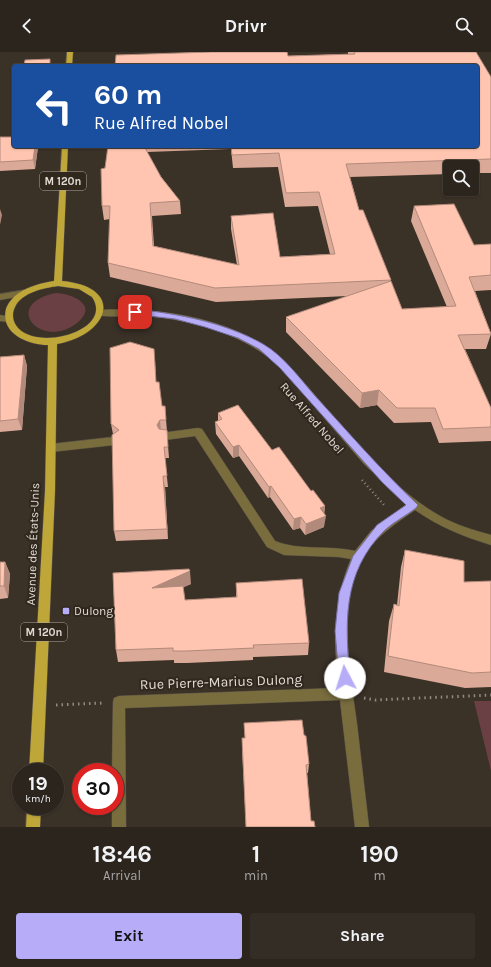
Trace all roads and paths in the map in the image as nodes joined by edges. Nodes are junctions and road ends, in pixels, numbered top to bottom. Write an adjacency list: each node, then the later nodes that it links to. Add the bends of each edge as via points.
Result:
1 (70, 52): 2 (main road)
2 (69, 64)
3 (65, 148): 4 (main road, M 120n)
4 (58, 283): 5 (main road); 7 (main road, via 79,286 95,294 100,303)
5 (24, 293): 6 (street); 8 (main road, via 15,301)
6 (0, 297)
7 (100, 313): 9 (main road, via 96,321 78,335); 14 (street, Rue Alfred Nobel, via 148,312 175,316 241,336 261,347 283,366 385,479)
8 (4, 318): 9 (main road, via 11,327 27,338)
9 (53, 341): 12 (main road, Avenue des États-Unis / M 120n)
10 (165, 436): 17 (street, via 198,432 271,544 284,550 339,552)
11 (114, 441): 12 (street)
12 (51, 448): 21 (main road, Avenue des États-Unis / M 120n)
13 (360, 476): 15 (path)
14 (413, 505): 15 (street); 16 (street, Rue Alfred Nobel, via 446,525)
15 (396, 518): 17 (street, via 381,528)
16 (491, 540)
17 (358, 556): 18 (street, via 344,593 341,631)
18 (346, 694): 19 (path, via 375,700); 20 (street, Rue Pierre-Marius Dulong); 26 (street)
19 (491, 695)
20 (119, 702): 21 (path); 25 (street)
21 (40, 705): 22 (main road, Avenue des États-Unis / M 120n)
22 (37, 763)
23 (34, 815): 24 (main road)
24 (33, 827)
25 (120, 827)
26 (362, 827)

